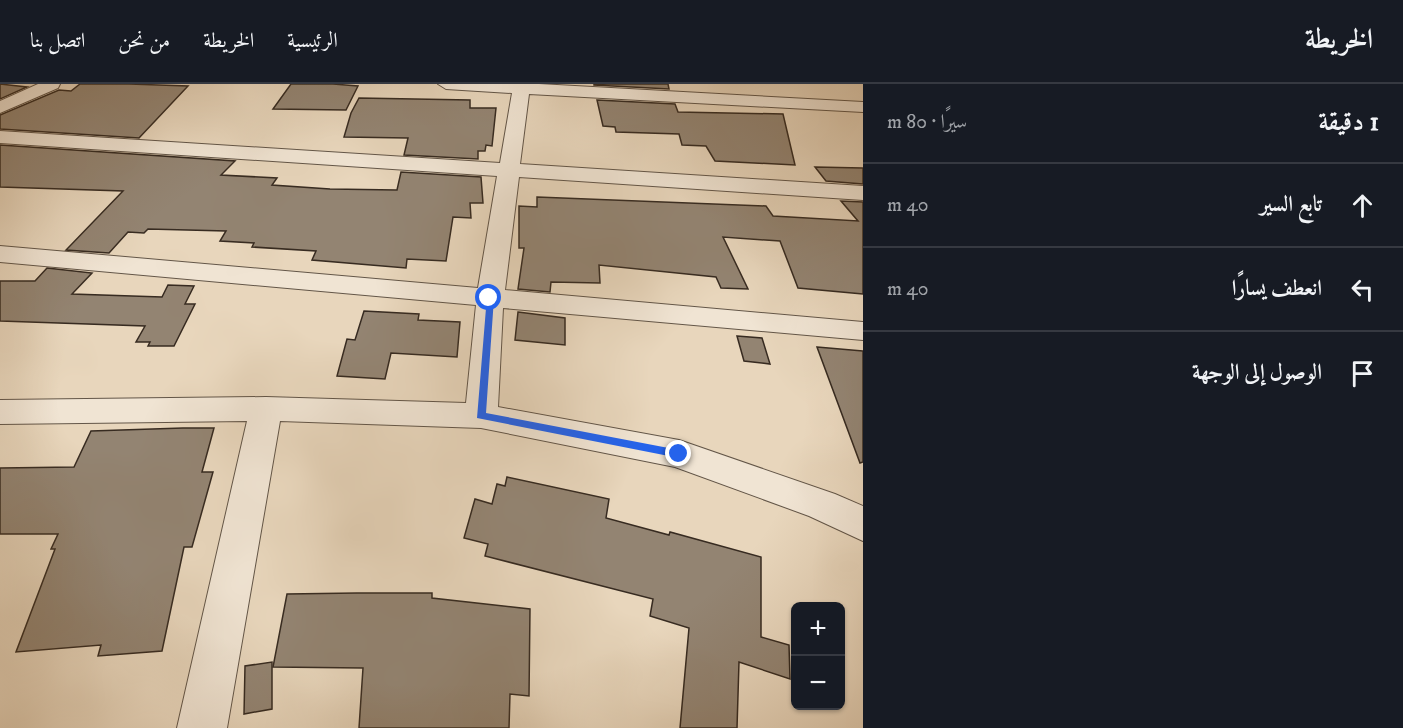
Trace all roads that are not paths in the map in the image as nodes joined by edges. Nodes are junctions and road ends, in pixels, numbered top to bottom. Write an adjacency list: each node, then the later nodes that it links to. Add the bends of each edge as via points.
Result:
1 (52, 84): 6 (street)
2 (446, 84): 3 (street)
3 (521, 88): 4 (street); 8 (street)
4 (685, 91): 5 (street)
5 (863, 107)
6 (0, 108)
7 (0, 137): 8 (street)
8 (507, 170): 9 (street); 11 (street)
9 (863, 193)
10 (0, 254): 11 (street)
11 (489, 298): 12 (street); 15 (street)
12 (863, 331)
13 (266, 409): 14 (street); 15 (street); 17 (street)
14 (0, 412)
15 (481, 416): 16 (street, via 679,454 822,505)
16 (863, 524)
17 (201, 728)

